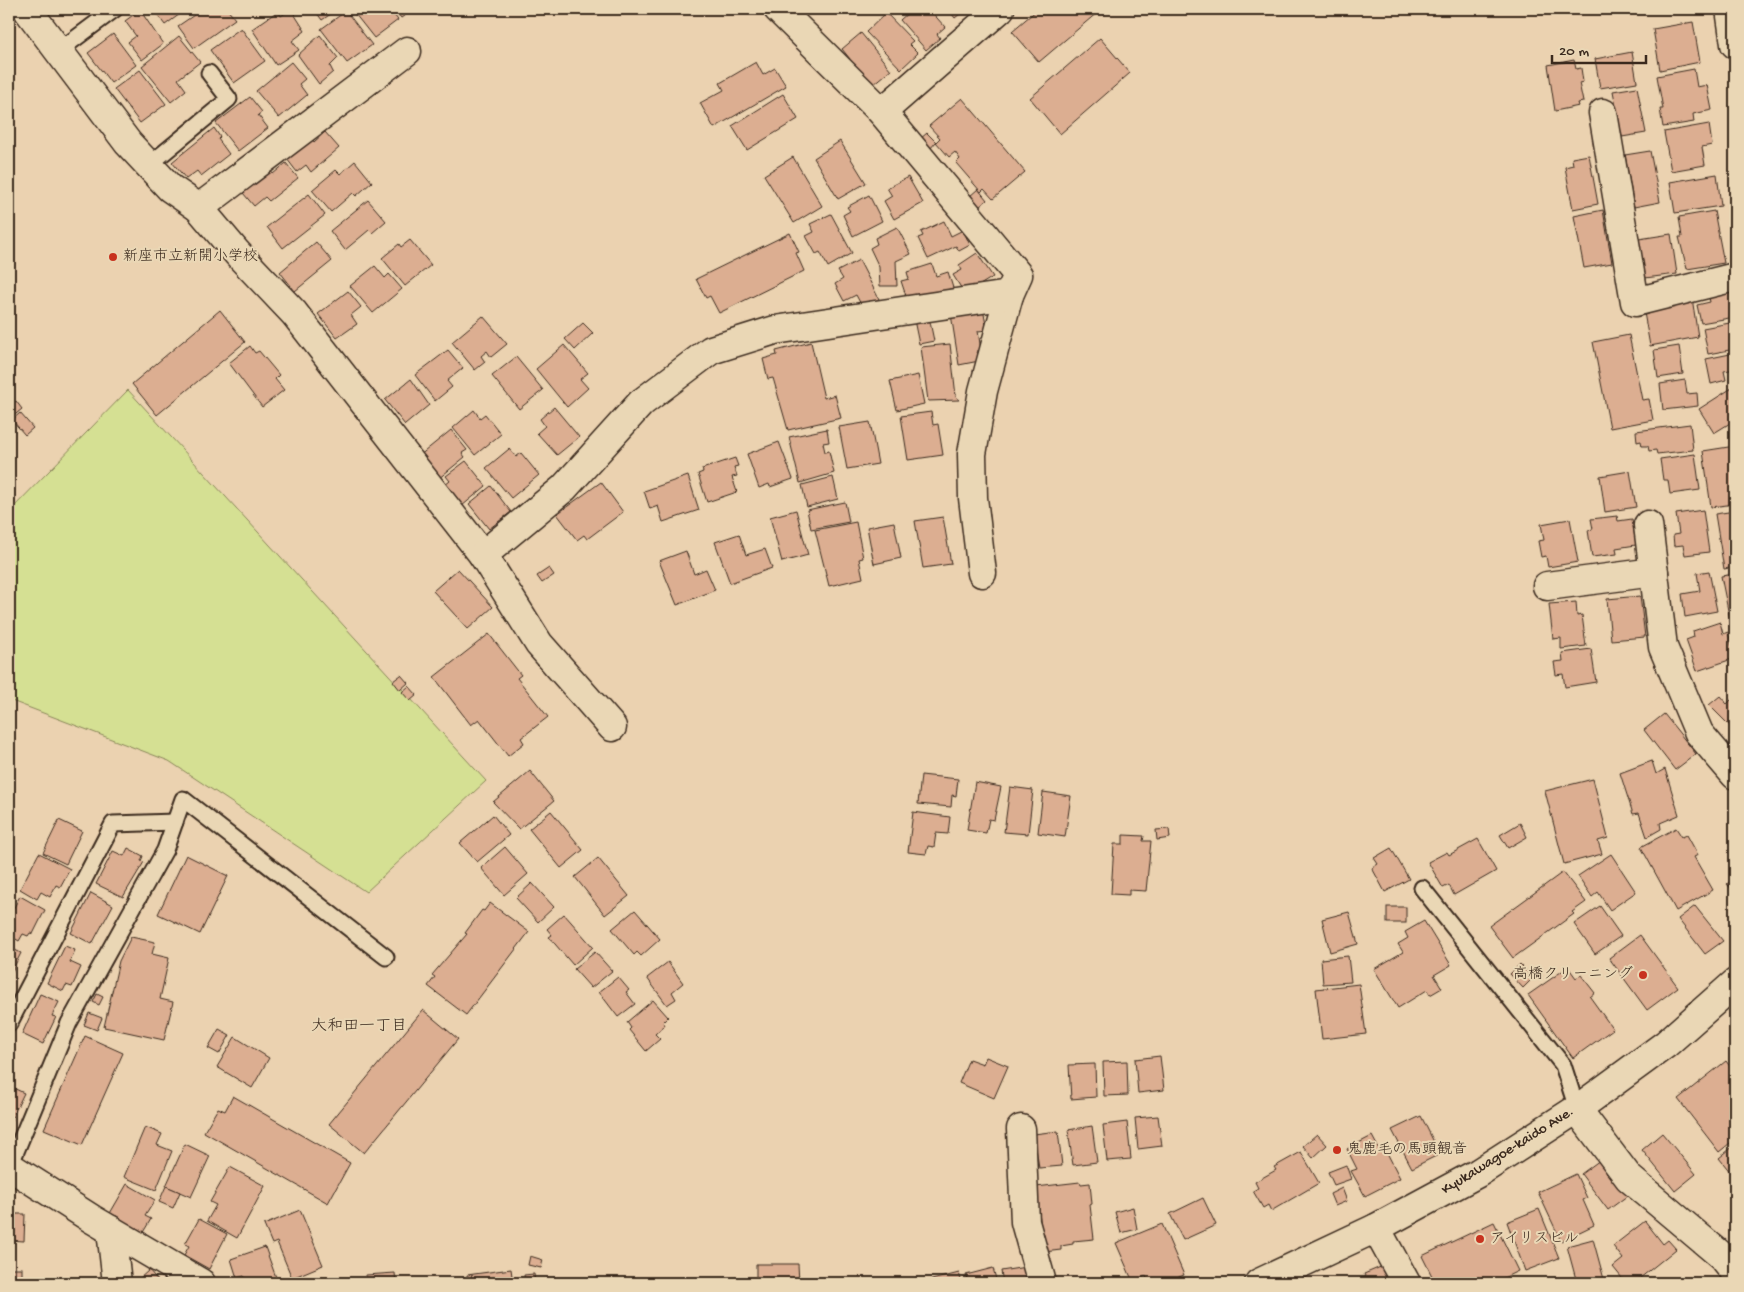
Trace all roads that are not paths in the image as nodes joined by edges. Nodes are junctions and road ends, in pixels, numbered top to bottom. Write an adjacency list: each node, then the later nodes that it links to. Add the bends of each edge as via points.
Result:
1 (27, 9): 7 (street)
2 (115, 9): 7 (lane)
3 (778, 9): 10 (street)
4 (1000, 9): 10 (street)
5 (1730, 9): 6 (street)
6 (1735, 44)
7 (60, 50): 12 (street, via 128,143)
8 (407, 51): 13 (street)
9 (209, 73): 12 (lane, via 229,99)
10 (882, 112): 15 (street, via 1018,275)
11 (1602, 113): 14 (street, via 1635,302)
12 (149, 165): 13 (street, via 170,188)
13 (199, 208): 17 (street, via 294,313)
14 (1735, 277)
15 (1009, 294): 17 (street, via 775,330 711,350 641,403 564,488); 19 (street, via 983,391 972,454 973,498)
16 (1648, 525): 18 (street)
17 (483, 555): 21 (street, via 539,644)
18 (1654, 572): 20 (street); 22 (street, via 1663,647 1699,733)
19 (982, 573)
20 (1547, 586)
21 (612, 727)
22 (1735, 775)
23 (175, 822): 25 (lane, via 183,799); 27 (lane, via 113,824); 30 (lane, via 166,850 69,1023)
24 (1422, 888): 28 (lane, via 1564,1065)
25 (386, 957)
26 (1735, 983): 28 (street, Kyukawagoe-kaido Ave., via 1666,1044)
27 (9, 1024)
28 (1577, 1109): 31 (street, Kyukawagoe-kaido Ave., via 1478,1173); 33 (street, via 1629,1178 1723,1257)
29 (1021, 1129): 36 (street, via 1025,1222)
30 (9, 1166): 32 (street)
31 (1376, 1228): 37 (street, Kyukawagoe-kaido Ave.); 38 (street)
32 (111, 1230): 34 (street); 35 (street)
33 (1735, 1272)
34 (117, 1283)
35 (201, 1283)
36 (1042, 1283)
37 (1259, 1283)
38 (1406, 1283)

